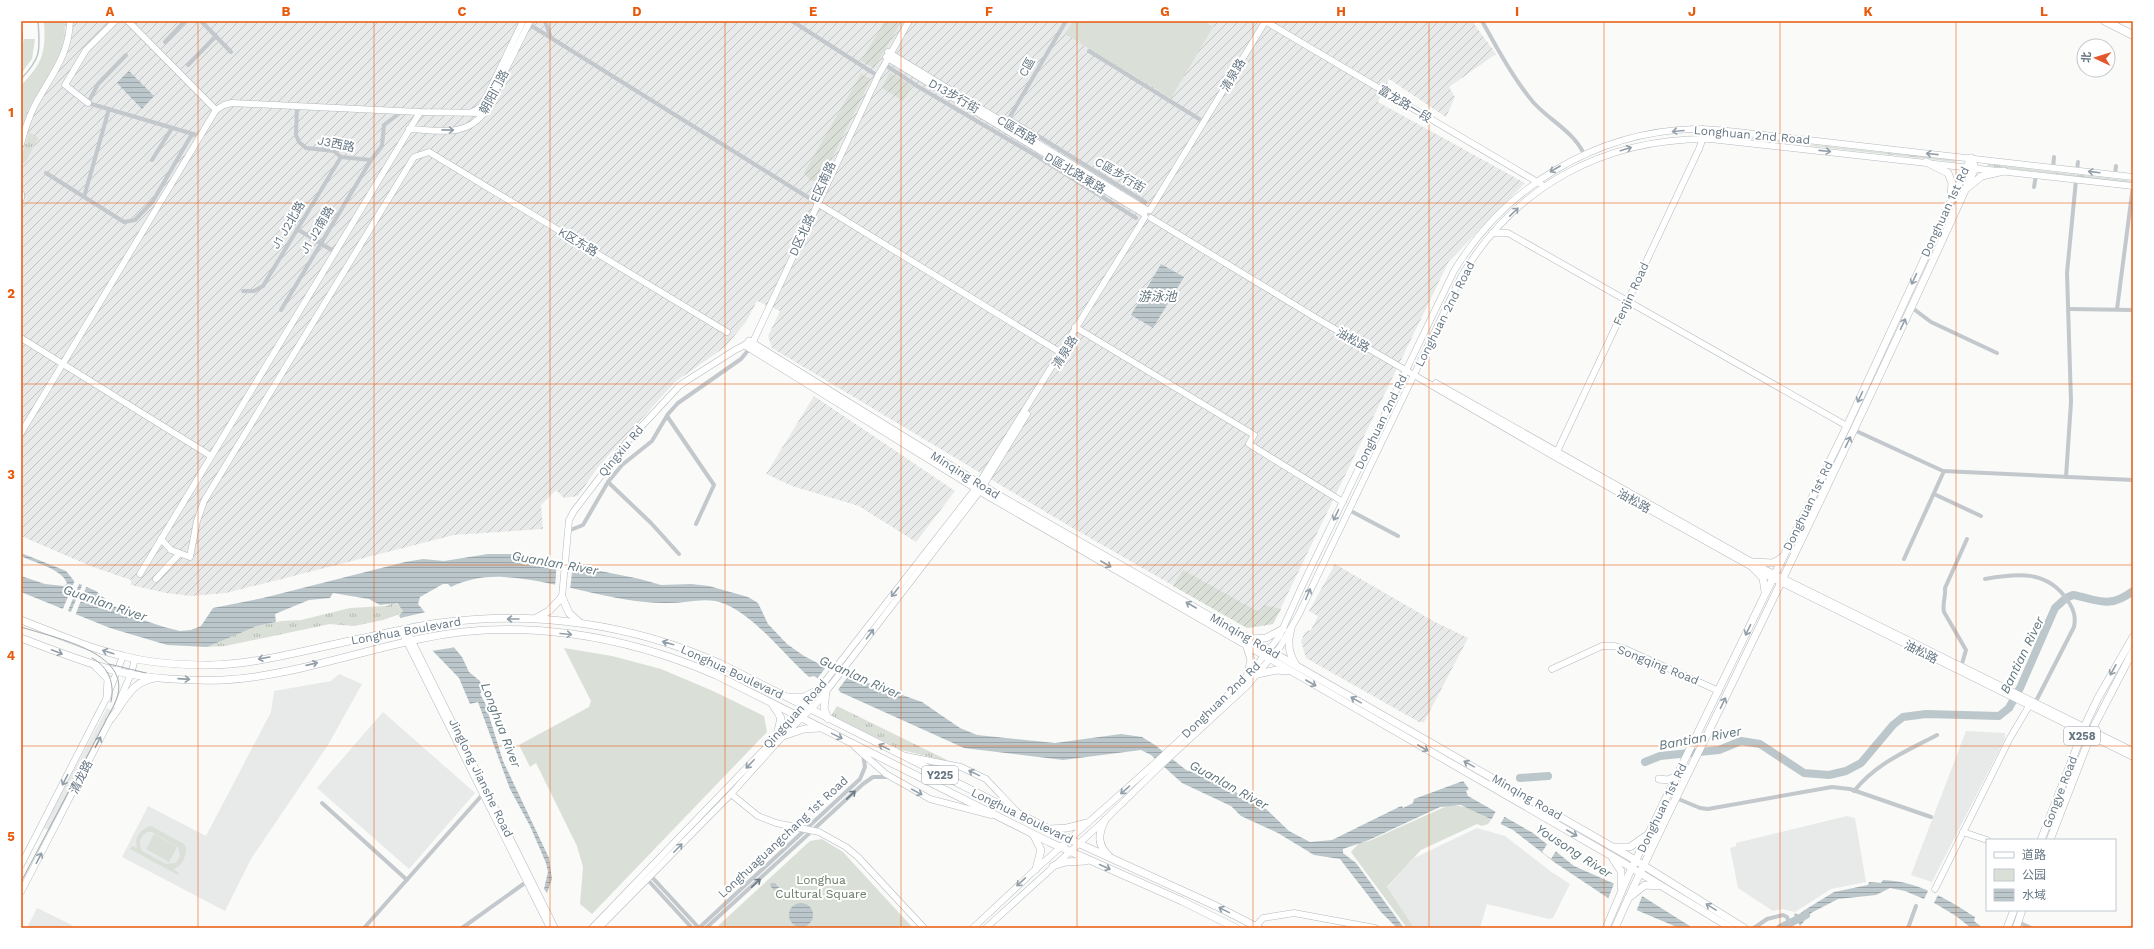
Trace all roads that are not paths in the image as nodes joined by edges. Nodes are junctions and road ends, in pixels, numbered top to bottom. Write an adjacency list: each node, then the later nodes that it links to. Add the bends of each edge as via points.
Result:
1 (70, 21): 43 (street, via 70,34 64,55 32,111)
2 (115, 21): 27 (street, via 86,50 65,85)
3 (128, 21): 30 (street)
4 (186, 21): 20 (street)
5 (201, 21): 17 (street)
6 (545, 21): 18 (street)
7 (792, 21): 26 (street)
8 (905, 21): 24 (street, E区南路)
9 (909, 21): 24 (street)
10 (1066, 21): 35 (street, C區)
11 (1265, 21): 36 (street, 清泉路); 63 (street, 富龙路一段)
12 (1482, 21): 44 (street, via 1527,94 1541,110 1571,134)
13 (2105, 21): 16 (highway)
14 (526, 22): 18 (street); 33 (street, 朝阳门路, via 486,100 476,111); 34 (street, 朝阳门路)
15 (21, 34): 19 (street)
16 (2133, 35)
17 (216, 36): 22 (street); 25 (street)
18 (552, 38): 71 (street)
19 (21, 39)
20 (165, 42)
21 (1089, 51): 36 (street)
22 (231, 52)
23 (126, 55): 27 (street, via 98,84)
24 (887, 57): 26 (street, E区南路); 35 (street, C區西路); 73 (street, D區北路東路); 74 (street, D13步行街, via 917,86)
25 (188, 65)
26 (876, 75): 71 (street, E区南路)
27 (88, 103): 29 (street)
28 (297, 106): 30 (street, via 232,103); 31 (street); 45 (street, J3西路, via 296,135 299,142 306,148 334,151)
29 (109, 109): 37 (street); 69 (street)
30 (216, 110): 41 (street)
31 (401, 111): 32 (street); 49 (street, via 384,125 382,146)
32 (420, 112): 33 (street); 38 (street)
33 (466, 113): 34 (street)
34 (484, 113): 38 (street, 朝阳门路, one-way to 34, via 460,130 474,124)
35 (1008, 121): 35 (street, C區步行街, via 1056,147 1145,202); 73 (street, C區西路)
36 (1204, 122): 73 (street, 清泉路)
37 (172, 128): 40 (street); 48 (street)
38 (409, 129): 80 (street)
39 (1703, 130): 42 (street, Fenjin Road); 44 (street, Longhuan 2nd Road, one-way to 44, via 1641,136); 47 (street, Longhuan 2nd Road, one-way to 39)
40 (192, 134): 41 (street); 69 (street, via 152,201 136,220 124,222)
41 (200, 136): 94 (street)
42 (1703, 139): 50 (street, Longhuan 2nd Road, one-way to 50); 64 (street, Longhuan 2nd Road, one-way to 42, via 1585,164 1616,152 1658,142); 82 (street, Fenjin Road)
43 (21, 144)
44 (1584, 154): 63 (street, Longhuan 2nd Road, one-way to 63)
45 (341, 157): 49 (street, J3西路); 76 (street, J1 J2北路)
46 (2054, 157): 55 (street)
47 (1971, 158): 53 (main road, Donghuan 1st Rd); 54 (main road, Donghuan 1st Rd); 55 (street, Longhuan 2nd Road)
48 (152, 160)
49 (371, 160): 79 (street, J1 J2南路)
50 (1926, 162): 53 (street, Longhuan 2nd Road); 72 (main road, via 1941,168 1950,176 1952,189)
51 (2078, 162): 56 (street)
52 (2116, 166): 59 (street)
53 (1966, 167): 54 (street, Longhuan 2nd Road); 72 (main road, Donghuan 1st Rd)
54 (1975, 168): 57 (street, Longhuan 2nd Road); 68 (main road, Donghuan 1st Rd)
55 (2053, 168): 56 (street, Longhuan 2nd Road)
56 (2076, 170): 59 (street, Longhuan 2nd Road, one-way to 56)
57 (2004, 171): 60 (street, Longhuan 2nd Road); 68 (main road, via 1980,178)
58 (46, 173): 69 (street)
59 (2115, 174): 61 (street, Longhuan 2nd Road)
60 (2036, 175): 62 (street, Longhuan 2nd Road); 66 (street)
61 (2133, 177)
62 (2076, 180): 65 (street, Longhuan 2nd Road); 84 (street, via 2067,273)
63 (1536, 181): 64 (street, 富龙路一段); 95 (street, Longhuan 2nd Road, via 1490,222 1465,253 1441,296)
64 (1544, 186): 75 (street, Longhuan 2nd Road, one-way to 64)
65 (2133, 186): 85 (street)
66 (2034, 187)
67 (21, 194): 70 (street)
68 (1962, 195): 83 (main road, Donghuan 1st Rd)
69 (84, 197)
70 (21, 198)
71 (816, 202): 91 (street, D区北路); 92 (street)
72 (1949, 204): 98 (main road, Donghuan 1st Rd, one-way to 98)
73 (1148, 214): 88 (street, 清泉路); 95 (street, 油松路)
74 (1136, 218)
75 (1505, 221): 77 (street); 78 (street, Longhuan 2nd Road)
76 (297, 229): 79 (street); 81 (street, J1 J2北路, via 263,286 254,291)
77 (1508, 233): 78 (street); 82 (street)
78 (1492, 234): 96 (street, Longhuan 2nd Road, via 1461,278)
79 (321, 243): 80 (street); 86 (street, J1 J2南路)
80 (335, 252): 102 (street)
81 (243, 291)
82 (1627, 302): 98 (street); 101 (street, Fenjin Road)
83 (1911, 307): 93 (street, via 1931,322); 99 (main road, Donghuan 1st Rd, one-way to 83)
84 (2069, 309): 85 (street); 104 (street, via 2071,402)
85 (2117, 309): 87 (street)
86 (281, 310)
87 (2133, 310)
88 (1077, 328): 92 (street, 清泉路); 109 (street, via 1254,435 1249,444)
89 (727, 332): 117 (street, K区东路, via 429,152 414,157 204,501 197,520 190,557)
90 (21, 338): 94 (street)
91 (749, 344): 97 (street, via 738,361 684,398); 107 (main road, Minqing Road); 113 (street, Qingxiu Rd, via 680,385 621,449 574,510 569,520)
92 (1062, 353): 107 (street, 清泉路)
93 (1997, 353)
94 (62, 364): 100 (street); 102 (street)
95 (1407, 369): 96 (street, 油松路); 109 (street, Donghuan 2nd Rd)
96 (1415, 373): 101 (street, 油松路); 110 (street, Donghuan 2nd Rd)
97 (667, 416): 106 (street, via 652,441 622,465); 112 (street, via 714,484)
98 (1847, 426): 119 (main road, Donghuan 1st Rd)
99 (1854, 430): 103 (street); 125 (main road, Donghuan 1st Rd, one-way to 99)
100 (21, 433)
101 (1556, 454): 121 (street, 油松路)
102 (211, 456): 116 (street)
103 (1944, 471): 104 (street); 108 (street)
104 (2066, 477): 105 (street)
105 (2133, 480)
106 (608, 482): 113 (street, via 583,525); 118 (street)
107 (980, 488): 137 (main road, Minqing Road, one-way to 107); 139 (main road, Minqing Road, one-way to 139); 155 (street, Qingquan Road, one-way to 107, via 847,665); 155 (street, Qingquan Road, one-way to 155, via 840,662)
108 (1934, 494): 111 (street); 120 (street)
109 (1343, 502): 133 (street, Donghuan 2nd Rd, one-way to 133)
110 (1349, 510): 114 (street); 134 (street, Donghuan 2nd Rd, one-way to 110)
111 (1981, 516)
112 (696, 524)
113 (568, 531): 128 (street, Qingxiu Rd)
114 (1398, 536)
115 (1967, 539): 146 (street, via 1946,585 1947,593 1943,606 1966,650)
116 (161, 540): 117 (street); 122 (street)
117 (179, 554): 124 (street)
118 (679, 554)
119 (1784, 556): 121 (main road, via 1773,563); 123 (main road, Donghuan 1st Rd)
120 (1904, 559)
121 (1753, 565): 123 (street, 油松路); 127 (main road, via 1763,578)
122 (140, 574)
123 (1774, 576): 125 (street, 油松路); 127 (main road, Donghuan 1st Rd)
124 (156, 579)
125 (1782, 580): 146 (street, 油松路); 156 (street, 油松路); 183 (main road, Donghuan 1st Rd, one-way to 125)
126 (1985, 580): 160 (street, via 2010,575 2035,577 2055,585 2072,607 2074,627)
127 (1765, 595): 154 (main road, Donghuan 1st Rd, one-way to 154)
128 (562, 598): 129 (main road, via 550,611); 131 (main road, via 569,613)
129 (534, 619): 131 (main road, Longhua Boulevard); 132 (main road, Longhua Boulevard, one-way to 132, via 453,622)
130 (21, 620): 142 (main road, Longhua Boulevard, one-way to 130)
131 (580, 623): 157 (main road, Longhua Boulevard, one-way to 131, via 681,647 612,628)
132 (406, 629): 138 (street, Jinglong Jianshe Road); 144 (main road, Longhua Boulevard, one-way to 144, via 224,664 187,664)
133 (1282, 629): 137 (main road, via 1266,638); 141 (street, Donghuan 2nd Rd)
134 (1291, 629): 141 (street, Donghuan 2nd Rd); 147 (main road, via 1288,641)
135 (2133, 636): 166 (main road, Gongye Road / X258, one-way to 166, via 2098,698)
136 (21, 638): 145 (main road, Longhua Boulevard, one-way to 145)
137 (1250, 639): 141 (main road, Minqing Road)
138 (409, 641): 153 (main road, Longhua Boulevard, one-way to 138, via 207,680 273,673); 159 (main road, Longhua Boulevard, one-way to 159, via 482,631 541,632 619,641 657,651 697,666); 181 (street, Jinglong Jianshe Road); 215 (street, Jinglong Jianshe Road)
139 (1247, 647): 143 (main road, Minqing Road); 152 (main road, via 1251,660)
140 (2133, 651): 167 (main road, Gongye Road / X258)
141 (1272, 652): 143 (street, Donghuan 2nd Rd); 147 (main road, Minqing Road)
142 (123, 656): 144 (main road, Longhua Boulevard); 149 (street, 清龙路)
143 (1267, 658): 147 (main road, Minqing Road); 151 (street, Donghuan 2nd Rd); 152 (street, Donghuan 2nd Rd)
144 (135, 659): 150 (street, 清龙路)
145 (87, 662): 149 (main road, Longhua Boulevard); 158 (main road, via 107,677)
146 (1961, 666): 156 (street, 油松路)
147 (1294, 669): 151 (main road); 200 (main road, Minqing Road, one-way to 147); 203 (main road, Minqing Road, one-way to 203)
148 (1552, 669): 154 (street, Songqing Road, via 1596,648 1610,646)
149 (118, 671): 150 (main road, Longhua Boulevard); 158 (street, 清龙路)
150 (131, 674): 153 (main road, Longhua Boulevard); 164 (street, 清龙路)
151 (1258, 674): 171 (street, Donghuan 2nd Rd)
152 (1247, 676): 171 (street, Donghuan 2nd Rd)
153 (163, 677): 164 (main road, via 146,680 134,686)
154 (1719, 690): 177 (main road, Donghuan 1st Rd)
155 (823, 691): 157 (main road, via 804,697); 161 (street, Qingquan Road); 163 (main road, via 824,708)
156 (2007, 692): 160 (street, 油松路)
157 (784, 696): 161 (main road, Longhua Boulevard)
158 (107, 698): 207 (street, 清龙路, one-way to 207)
159 (770, 702): 162 (main road, Longhua Boulevard); 169 (main road, via 781,718)
160 (2029, 703): 166 (street, 油松路); 193 (street)
161 (808, 709): 162 (street, Qingquan Road); 163 (main road, Longhua Boulevard / Y225)
162 (799, 717): 165 (main road, Longhua Boulevard / Y225); 169 (street, Qingquan Road)
163 (830, 720): 174 (main road, Longhua Boulevard / Y225, one-way to 163)
164 (109, 721): 220 (street, 清龙路, one-way to 164)
165 (822, 728): 169 (main road, via 804,729); 170 (main road, Longhua Boulevard / Y225, one-way to 170)
166 (2084, 730): 167 (street, 油松路); 196 (main road, Gongye Road / X258)
167 (2092, 734): 172 (street, 油松路); 175 (street, 油松路); 197 (main road, Gongye Road / X258)
168 (1937, 735): 180 (street, via 1880,765)
169 (780, 736): 182 (street, Qingquan Road); 230 (street, Qingquan Road, one-way to 230)
170 (852, 743): 173 (street); 186 (main road, Longhua Boulevard / Y225)
171 (1176, 748): 176 (street, Donghuan 2nd Rd)
172 (2133, 751)
173 (862, 753): 178 (street); 191 (street, Longhuaguangchang 1st Road, via 865,767 860,779)
174 (899, 754): 185 (main road, Longhua Boulevard / Y225); 185 (street, one-way to 174, via 986,779 961,767)
175 (2133, 757)
176 (1156, 766): 188 (street, Donghuan 2nd Rd); 189 (street, Donghuan 2nd Rd, one-way to 189)
177 (1678, 776): 179 (main road, via 1668,780); 192 (main road, Donghuan 1st Rd)
178 (891, 778): 186 (street, one-way to 186, via 937,802); 191 (street, Longhuaguangchang 1st Road, one-way to 178, via 869,779 879,776)
179 (1659, 779)
180 (1854, 791): 183 (street, via 1832,787 1708,809); 187 (street)
181 (483, 794): 214 (street); 215 (street, Jinglong Jianshe Road)
182 (731, 794): 191 (street, via 751,812 766,820); 213 (street, Qingquan Road, one-way to 182)
183 (1676, 798): 208 (main road, Donghuan 1st Rd)
184 (322, 803): 214 (street)
185 (1021, 815): 190 (main road, Longhua Boulevard / Y225)
186 (1000, 817): 194 (main road, Longhua Boulevard / Y225)
187 (1931, 817)
188 (1105, 820): 199 (street, Donghuan 2nd Rd); 204 (main road, via 1099,840 1102,849)
189 (1087, 823): 190 (main road, via 1062,829); 195 (street, Donghuan 2nd Rd)
190 (1046, 828): 195 (main road, Longhua Boulevard / Y225)
191 (811, 829): 233 (street, Longhuaguangchang 1st Road); 234 (street, Longhuaguangchang 1st Road, one-way to 191); 235 (street, via 825,834 854,853)
192 (1652, 829): 200 (main road, via 1643,840 1634,845 1622,848); 205 (main road, Donghuan 1st Rd)
193 (1963, 832): 198 (street); 219 (street)
194 (1033, 834): 201 (main road, Longhua Boulevard / Y225); 211 (main road, via 1041,850)
195 (1069, 839): 199 (main road, Longhua Boulevard / Y225); 201 (street, Donghuan 2nd Rd)
196 (2041, 839)
197 (2050, 839)
198 (1986, 840)
199 (1078, 844): 202 (street, Donghuan 2nd Rd); 204 (main road, Longhua Boulevard)
200 (1612, 846): 205 (main road, Minqing Road)
201 (1061, 847): 202 (main road, Longhua Boulevard / Y225); 211 (street, Donghuan 2nd Rd)
202 (1070, 851): 206 (main road, Longhua Boulevard); 209 (street, Donghuan 2nd Rd)
203 (1608, 854): 210 (main road, Minqing Road); 216 (main road, via 1619,867)
204 (1112, 859): 225 (main road, Longhua Boulevard, one-way to 204)
205 (1636, 860): 208 (main road, Minqing Road); 210 (main road, Donghuan 1st Rd)
206 (1092, 861): 209 (main road, via 1071,861); 238 (main road, Longhua Boulevard, one-way to 238)
207 (21, 865)
208 (1643, 865): 212 (main road, Donghuan 1st Rd); 243 (main road, Minqing Road, one-way to 208)
209 (1053, 866): 237 (street, Donghuan 2nd Rd)
210 (1632, 868): 212 (main road, Minqing Road); 216 (main road, Donghuan 1st Rd)
211 (1036, 869): 236 (street, Donghuan 2nd Rd, one-way to 236)
212 (1640, 872): 217 (main road, Minqing Road); 218 (main road, Donghuan 1st Rd)
213 (648, 877): 231 (street, Qingquan Road); 232 (street); 233 (street)
214 (407, 880): 226 (street)
215 (528, 880): 227 (street); 228 (street, Jinglong Jianshe Road); 229 (street, Jinglong Jianshe Road)
216 (1623, 884): 240 (main road, Donghuan 1st Rd)
217 (1663, 887): 218 (main road, via 1647,884); 242 (main road, Minqing Road)
218 (1635, 889): 241 (main road, Donghuan 1st Rd, via 1628,898)
219 (1935, 889)
220 (21, 892)
221 (1916, 906): 246 (street)
222 (2014, 911): 247 (main road)
223 (2022, 911): 224 (main road)
224 (2017, 925): 248 (street)
225 (1258, 927): 239 (street, via 1262,918 1294,913)
226 (364, 928)
227 (462, 928)
228 (550, 928)
229 (555, 928)
230 (592, 928)
231 (599, 928)
232 (692, 928)
233 (699, 928)
234 (706, 928)
235 (924, 928)
236 (973, 928)
237 (986, 928)
238 (1236, 928)
239 (1375, 928)
240 (1606, 928)
241 (1615, 928)
242 (1731, 928)
243 (1744, 928)
244 (1754, 928): 245 (street, via 1772,917 1783,915)
245 (1792, 928)
246 (1908, 928)
247 (2007, 928)
248 (2031, 928)

